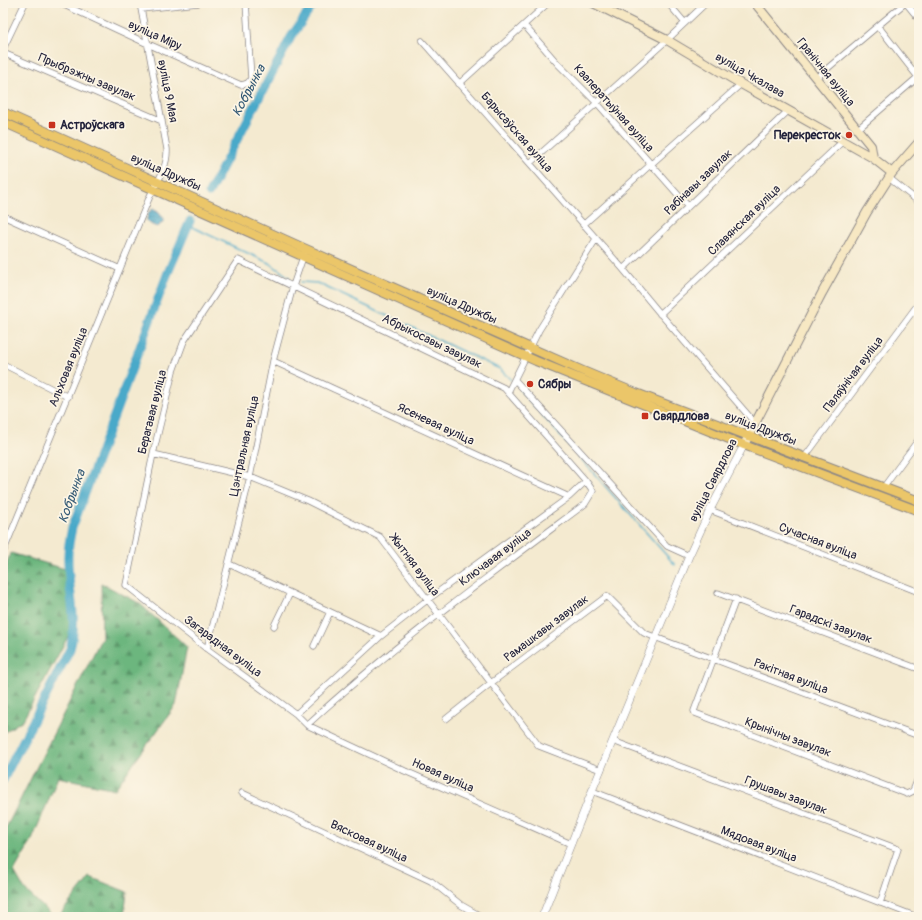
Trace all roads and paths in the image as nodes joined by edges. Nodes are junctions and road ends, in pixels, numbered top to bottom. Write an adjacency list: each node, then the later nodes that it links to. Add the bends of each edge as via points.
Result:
1 (25, 3): 19 (street)
2 (60, 3): 18 (street, вуліца Міру)
3 (198, 3): 11 (street)
4 (246, 3): 18 (street, вуліца Міру, via 251,78 246,84 241,85)
5 (548, 3): 14 (street)
6 (593, 3): 16 (main road, вуліца Чкалава)
7 (668, 3): 13 (street)
8 (706, 3): 13 (street)
9 (754, 3): 21 (main road, Гранічная вуліца)
10 (906, 3): 12 (street); 15 (street)
11 (141, 6): 18 (street, вуліца 9 Мая)
12 (919, 18)
13 (685, 23): 16 (street)
14 (524, 25): 22 (street); 24 (street, Кааператыўная вуліца)
15 (878, 26): 21 (street); 31 (street, via 918,77)
16 (667, 40): 23 (main road, вуліца Чкалава); 24 (street)
17 (422, 41): 22 (street, Барысаўская вуліца)
18 (148, 44): 28 (street, вуліца 9 Мая)
19 (3, 49)
20 (3, 53): 28 (street, Прыбрэжны завулак)
21 (816, 78): 31 (main road, Гранічная вуліца)
22 (459, 84): 35 (street, Барысаўская вуліца)
23 (741, 84): 25 (main road, вуліца Чкалава); 37 (street)
24 (597, 104): 35 (street); 37 (street, Кааператыўная вуліца)
25 (788, 111): 32 (main road, вуліца Чкалава); 43 (street, Рабінавы завулак)
26 (3, 112): 30 (main road, вуліца Дружбы)
27 (3, 115): 30 (main road)
28 (162, 121): 39 (street, вуліца 9 Мая, via 168,158)
29 (3, 122): 36 (main road, вуліца Дружбы)
30 (30, 124): 39 (main road, вуліца Дружбы)
31 (858, 129): 34 (main road, Гранічная вуліца, via 871,146)
32 (843, 141): 34 (main road, вуліца Чкалава); 55 (street, Славянская вуліца)
33 (919, 142): 38 (main road, вуліца Свярдлова)
34 (873, 158): 38 (main road, вуліца Чкалава)
35 (530, 163): 45 (street, Барысаўская вуліца)
36 (99, 165): 39 (main road, via 150,185); 40 (main road, вуліца Дружбы)
37 (650, 165): 43 (street, Кааператыўная вуліца); 45 (street)
38 (890, 175): 41 (street); 65 (main road, вуліца Свярдлова, via 822,293)
39 (157, 182): 40 (street, вуліца 9 Мая); 42 (main road, вуліца Дружбы)
40 (153, 190): 42 (main road, via 162,187); 48 (main road, вуліца Дружбы); 50 (street, Альховая вуліца)
41 (919, 202)
42 (205, 203): 47 (main road, вуліца Дружбы)
43 (688, 206): 51 (street, Рабінавы завулак)
44 (3, 216): 50 (street)
45 (583, 225): 46 (street, Барысаўская вуліца)
46 (596, 239): 51 (street, Барысаўская вуліца); 57 (street, via 551,309)
47 (306, 249): 48 (street, Цэнтральная вуліца); 52 (main road, вуліца Дружбы)
48 (302, 257): 52 (main road, via 312,254); 53 (street, Цэнтральная вуліца); 56 (main road, вуліца Дружбы)
49 (238, 260): 53 (street, Абрыкосавы завулак); 70 (street, Берагавая вуліца, via 184,341 173,371)
50 (120, 269): 64 (street, Альховая вуліца)
51 (623, 269): 55 (street, Барысаўская вуліца)
52 (355, 270): 57 (main road, вуліца Дружбы)
53 (293, 286): 59 (street, Цэнтральная вуліца); 63 (street, Абрыкосавы завулак)
54 (919, 302): 71 (street, Паляўнічая вуліца)
55 (660, 314): 65 (street, Барысаўская вуліца)
56 (475, 333): 57 (main road, via 524,351); 58 (main road, вуліца Дружбы)
57 (530, 348): 58 (street); 61 (main road, вуліца Дружбы)
58 (526, 356): 61 (main road, via 534,353 562,366); 62 (street); 66 (main road, вуліца Дружбы)
59 (273, 362): 72 (street, Цэнтральная вуліца); 75 (street, Ясеневая вуліца)
60 (3, 364): 64 (street)
61 (583, 371): 67 (main road, вуліца Дружбы)
62 (515, 380): 63 (street); 80 (street, via 667,546)
63 (508, 392): 73 (street, Абрыкосавы завулак)
64 (68, 397): 79 (street, Альховая вуліца)
65 (755, 424): 67 (main road, вуліца Свярдлова)
66 (693, 425): 67 (main road, via 714,429 741,439); 69 (main road, вуліца Дружбы)
67 (749, 436): 69 (main road, вуліца Свярдлова); 71 (main road, вуліца Дружбы)
68 (919, 438): 74 (street)
69 (744, 446): 71 (main road, via 752,442); 77 (street, вуліца Свярдлова); 78 (main road, вуліца Дружбы)
70 (153, 454): 72 (street, Жытняя вуліца); 82 (street, Берагавая вуліца)
71 (804, 458): 74 (main road, вуліца Дружбы)
72 (250, 477): 81 (street, Цэнтральная вуліца); 87 (street, Жытняя вуліца, via 308,501 380,537)
73 (586, 481): 75 (street); 89 (street, Ключавая вуліца, via 593,491 585,504)
74 (883, 488): 76 (main road, вуліца Дружбы)
75 (569, 497): 87 (street, Ключавая вуліца)
76 (919, 501)
77 (710, 510): 80 (street, вуліца Свярдлова); 83 (street, Сучасная вуліца)
78 (919, 511)
79 (3, 550)
80 (689, 556): 92 (street, вуліца Свярдлова)
81 (229, 564): 84 (street); 94 (street, Цэнтральная вуліца)
82 (126, 585): 94 (street, Загарадная вуліца)
83 (919, 592)
84 (290, 593): 88 (street); 90 (street)
85 (718, 593): 86 (street, Гарадскі завулак)
86 (736, 599): 95 (street); 96 (street, Гарадскі завулак)
87 (428, 600): 89 (street, Жытняя вуліца); 91 (street, Ключавая вуліца)
88 (330, 612): 91 (street); 93 (street)
89 (438, 614): 97 (street, Жытняя вуліца); 100 (street, Ключавая вуліца, via 344,691)
90 (274, 626)
91 (381, 636): 98 (street, Ключавая вуліца)
92 (656, 637): 95 (street, Ракітная вуліца); 97 (street, Рамашкавы завулак, via 644,634 607,596); 102 (street, вуліца Свярдлова)
93 (314, 646)
94 (207, 648): 98 (street, Загарадная вуліца)
95 (713, 659): 101 (street, Ракітная вуліца); 104 (street, Крынічны завулак, via 695,713 907,794 913,791)
96 (919, 669)
97 (491, 683): 99 (street, Рамашкавы завулак); 103 (street, Жытняя вуліца, via 539,746)
98 (296, 714): 100 (street, Загарадная вуліца)
99 (446, 719)
100 (307, 725): 107 (street, Новая вуліца)
101 (919, 736)
102 (613, 741): 103 (street, вуліца Свярдлова); 108 (street, Грушавы завулак, via 898,849)
103 (601, 770): 105 (street, вуліца Свярдлова)
104 (919, 776)
105 (592, 791): 107 (street, вуліца Свярдлова); 108 (street, Мядовая вуліца)
106 (242, 793): 109 (street, Вясковая вуліца, via 431,881 461,905)
107 (571, 844): 110 (street, вуліца Свярдлова)
108 (880, 903): 111 (street, Мядовая вуліца)
109 (482, 917)
110 (542, 917)
111 (918, 917)

